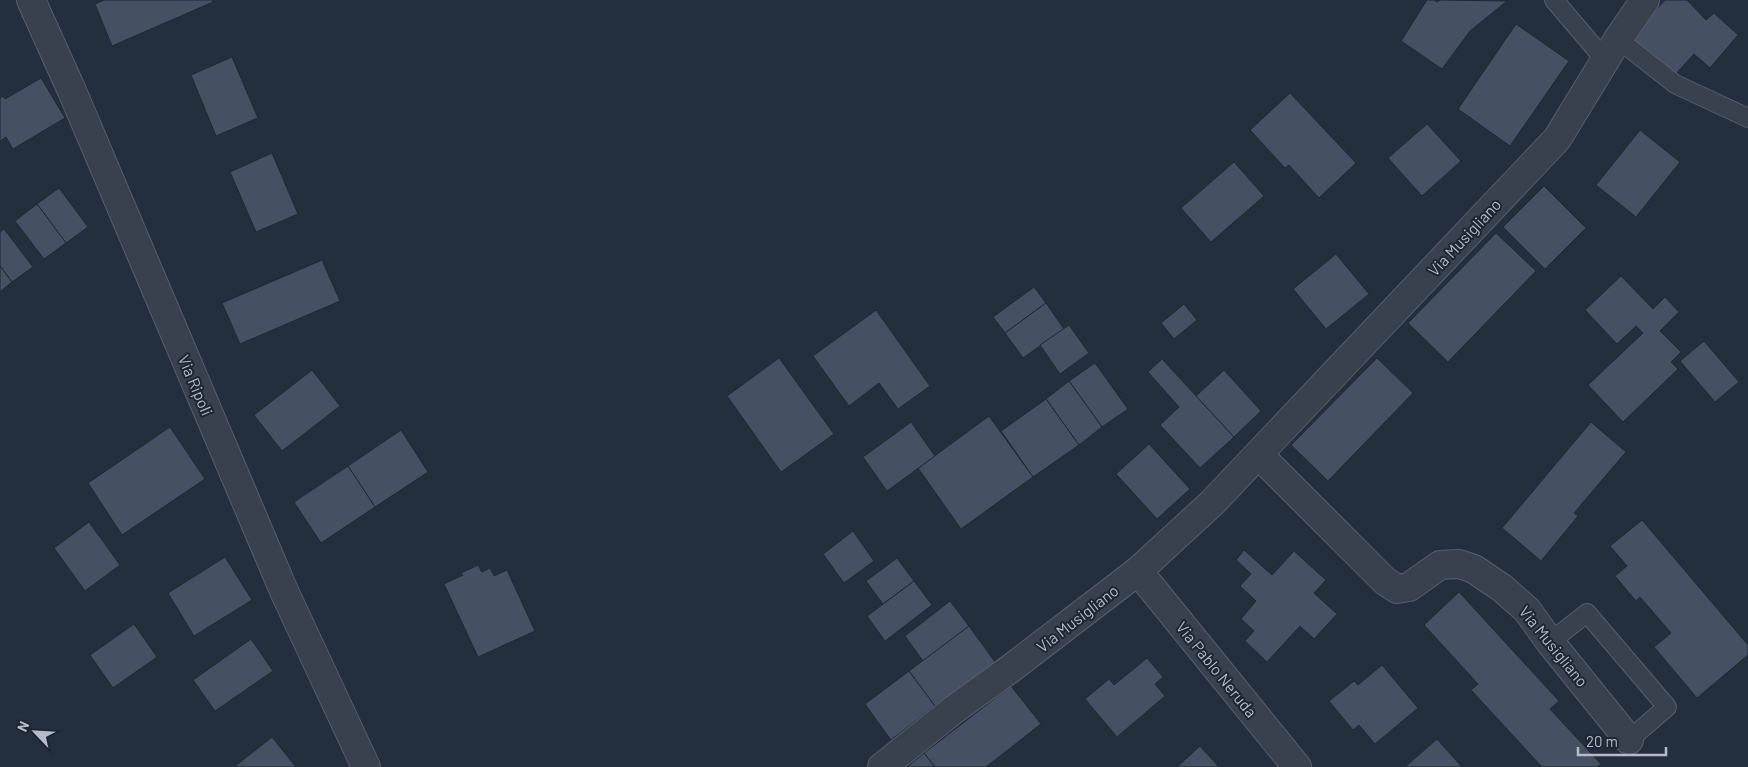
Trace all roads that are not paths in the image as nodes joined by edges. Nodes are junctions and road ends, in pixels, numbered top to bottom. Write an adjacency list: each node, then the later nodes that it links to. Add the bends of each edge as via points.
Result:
1 (31, 0): 10 (street, Via Ripoli, via 284,591)
2 (1554, 0): 4 (lane)
3 (1645, 0): 4 (street, Via Musigliano)
4 (1611, 49): 5 (lane); 6 (street, Via Musigliano, via 1557,139)
5 (1748, 118)
6 (1259, 455): 7 (street, Via Musigliano); 8 (street, Via Musigliano, via 1385,581 1397,589 1408,587 1440,565 1459,564 1474,568 1526,610)
7 (1138, 571): 11 (street, Via Musigliano); 12 (street, Via Pablo Neruda)
8 (1550, 642): 9 (street, Via Musigliano); 9 (lane, via 1587,613 1667,707)
9 (1629, 740)
10 (366, 767)
11 (882, 767)
12 (1297, 767)

